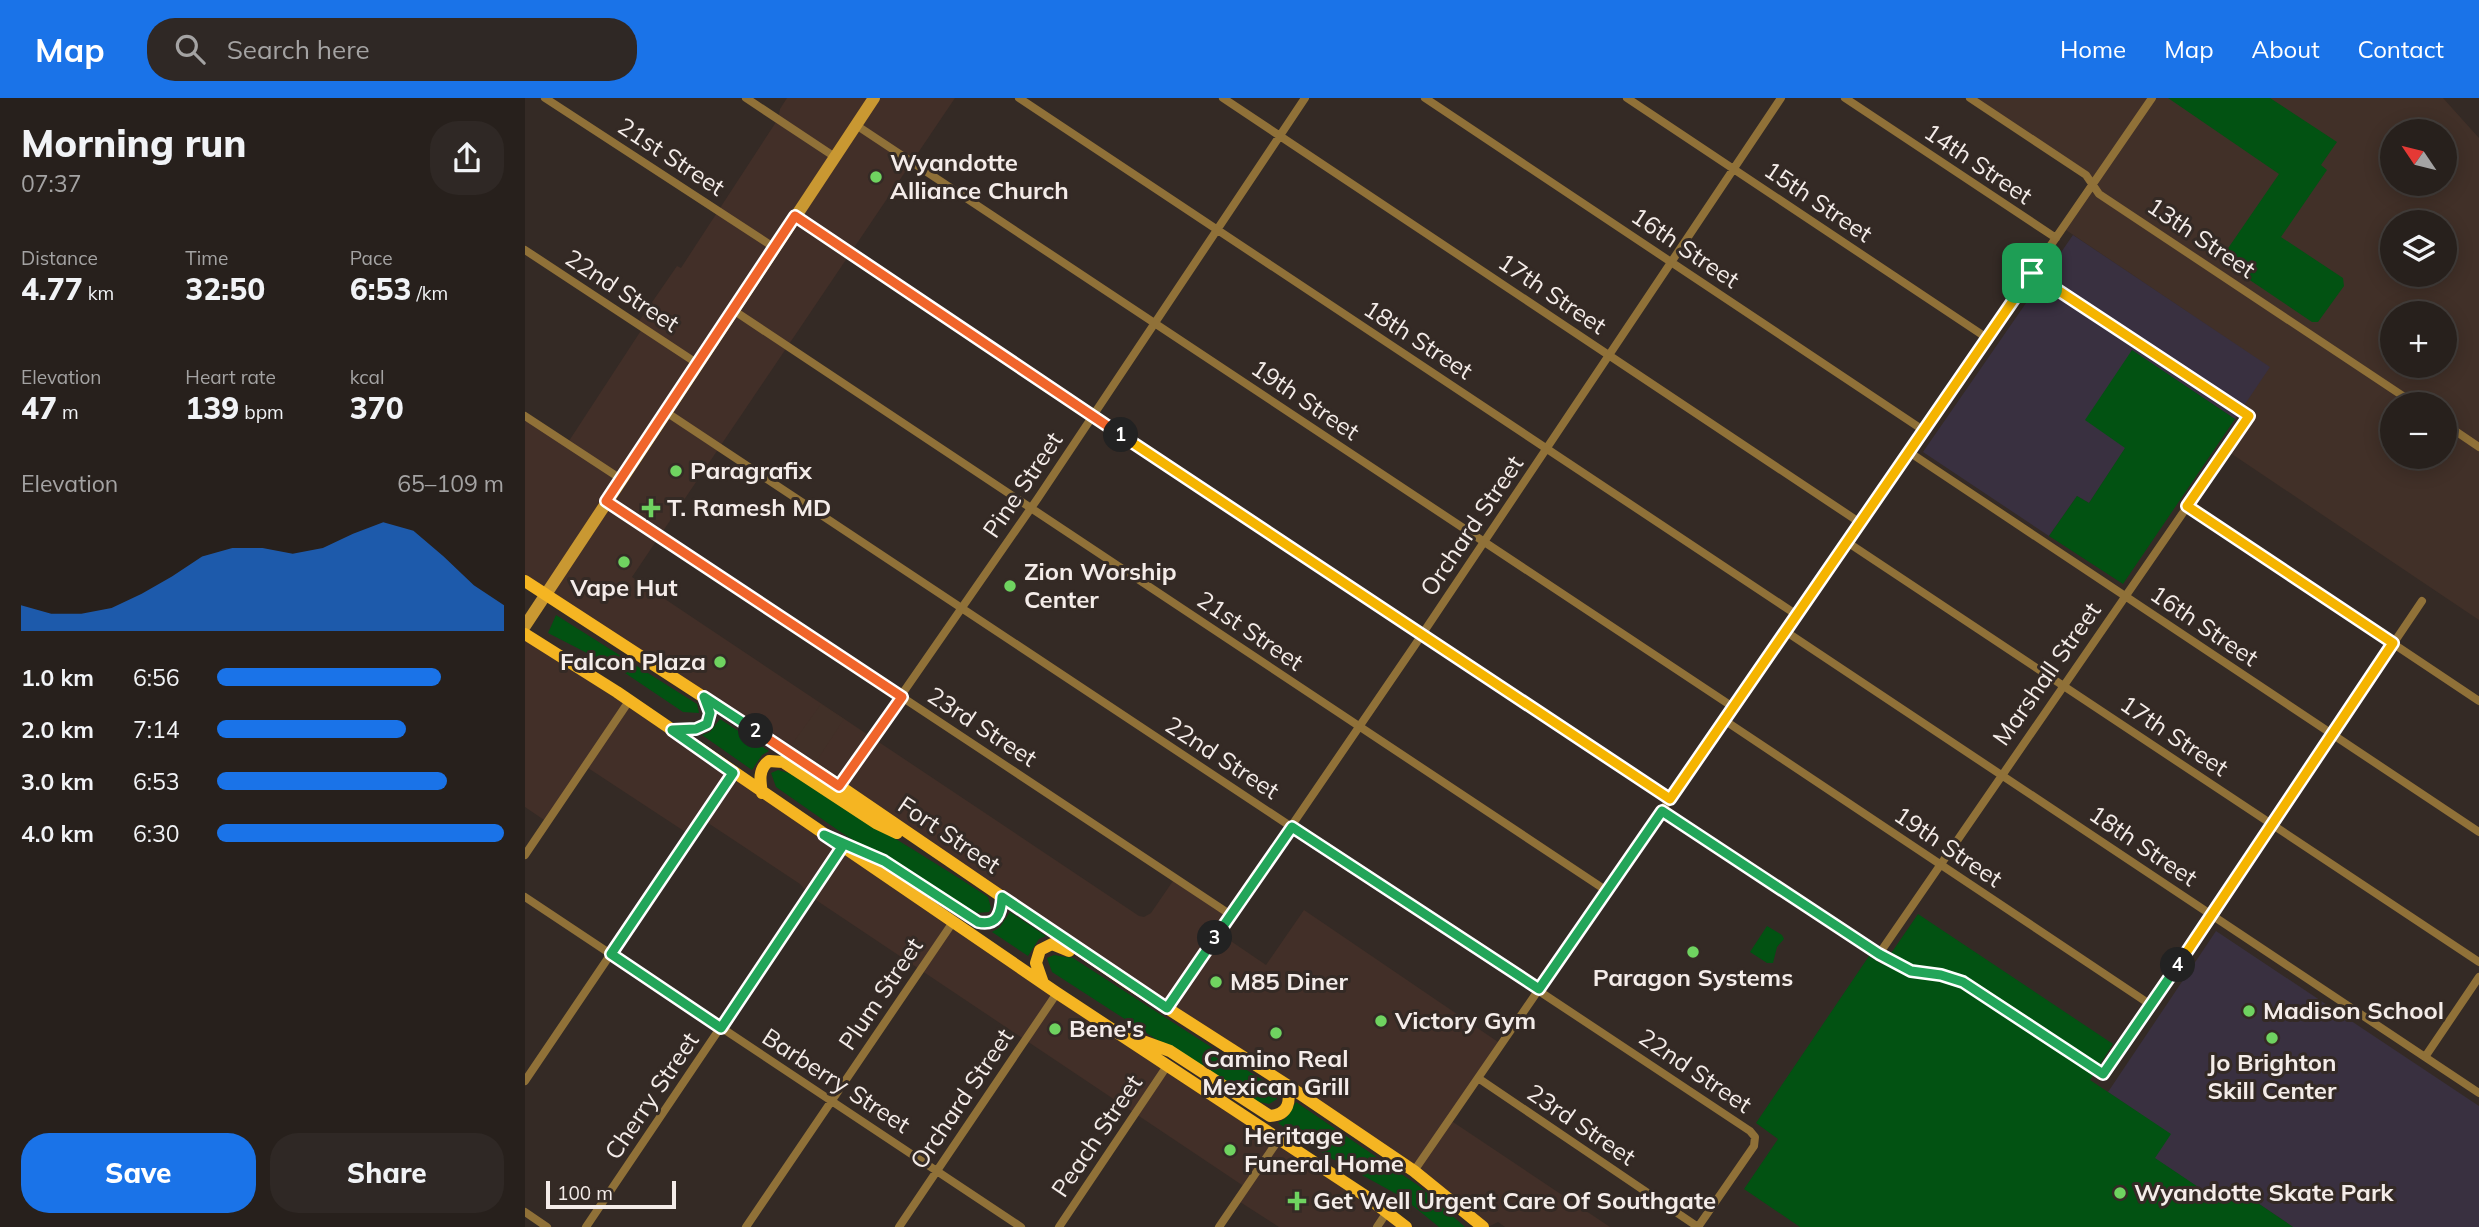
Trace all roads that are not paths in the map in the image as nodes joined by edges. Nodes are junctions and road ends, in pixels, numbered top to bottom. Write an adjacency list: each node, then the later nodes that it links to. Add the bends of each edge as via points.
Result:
1 (545, 98): 21 (street, 21st Street)
2 (746, 98): 15 (street)
3 (874, 98): 13 (main road)
4 (1019, 98): 19 (street, 18th Street)
5 (1223, 98): 14 (street, 17th Street)
6 (1305, 98): 14 (street, Pine Street)
7 (1425, 98): 23 (street, 16th Street)
8 (1627, 98): 16 (street, 15th Street)
9 (1781, 98): 16 (street, Orchard Street)
10 (1845, 98): 20 (street, 14th Street)
11 (1970, 98): 17 (street, 13th Street, via 2086,175)
12 (2152, 98): 17 (street)
13 (856, 125): 15 (main road); 26 (street, 19th Street)
14 (1280, 136): 19 (street, Pine Street); 28 (street, 17th Street)
15 (835, 157): 18 (main road)
16 (1733, 169): 23 (street, Orchard Street); 27 (street, 15th Street)
17 (2092, 185): 20 (street); 30 (street, 13th Street, via 2099,194)
18 (795, 216): 21 (main road); 33 (street)
19 (1218, 231): 26 (street, Pine Street); 37 (street, 18th Street)
20 (2056, 238): 24 (street)
21 (775, 248): 25 (main road)
22 (525, 250): 29 (street, 22nd Street)
23 (1672, 263): 28 (street, Orchard Street); 34 (street, 16th Street)
24 (2032, 273): 27 (street); 41 (street, Marshall Street, via 2249,416)
25 (733, 310): 29 (main road); 42 (street, 21st Street)
26 (1156, 323): 33 (street, Pine Street); 44 (street, 19th Street)
27 (1987, 338): 34 (street)
28 (1609, 354): 37 (street, Orchard Street); 43 (street, 17th Street)
29 (698, 364): 31 (main road)
30 (2397, 392)
31 (666, 412): 39 (main road); 50 (street, 22nd Street)
32 (525, 416): 39 (street)
33 (1093, 416): 42 (street, Pine Street); 55 (street)
34 (1923, 430): 38 (street)
35 (2457, 432): 36 (street)
36 (2479, 447)
37 (1548, 448): 44 (street, Orchard Street); 51 (street, 18th Street)
38 (1909, 452): 43 (street); 48 (street, 16th Street)
39 (621, 479): 40 (main road)
40 (606, 501): 47 (main road); 59 (street, 23rd Street)
41 (2187, 506): 48 (street, Marshall Street); 56 (street)
42 (1031, 509): 50 (street, Pine Street); 64 (street, 21st Street)
43 (1859, 522): 45 (street)
44 (1485, 542): 55 (street, Orchard Street); 62 (street, 19th Street)
45 (1847, 542): 51 (street); 57 (street, 17th Street)
46 (525, 580): 47 (main road, Fort Street)
47 (546, 595): 52 (main road); 58 (main road, Fort Street)
48 (2125, 596): 57 (street, Marshall Street); 66 (street, 16th Street)
49 (2422, 601): 56 (street)
50 (962, 609): 59 (street, Pine Street); 74 (street, 22nd Street)
51 (1797, 615): 53 (street)
52 (525, 626)
53 (1785, 631): 62 (street); 68 (street, 18th Street)
54 (525, 634): 60 (main road)
55 (1423, 635): 64 (street, Orchard Street); 71 (street)
56 (2393, 643): 61 (street); 66 (street)
57 (2063, 685): 68 (street, Marshall Street); 73 (street, 17th Street)
58 (704, 697): 65 (main road, via 710,713 707,724); 69 (main road, Fort Street)
59 (902, 697): 69 (street, Pine Street); 84 (street, 23rd Street)
60 (629, 701): 65 (main road); 79 (street)
61 (2479, 701)
62 (1733, 707): 63 (street)
63 (1724, 720): 71 (street); 80 (street, 19th Street)
64 (1360, 727): 74 (street, Orchard Street); 81 (street, 21st Street)
65 (672, 730): 67 (main road)
66 (2332, 734): 73 (street); 75 (street, 16th Street)
67 (733, 773): 70 (main road); 87 (street)
68 (2002, 775): 80 (street, Marshall Street); 85 (street, 18th Street)
69 (839, 786): 77 (main road, Fort Street)
70 (762, 793): 76 (main road); 77 (main road, via 762,768 769,761 783,762 877,823)
71 (1670, 799): 72 (street)
72 (1662, 811): 81 (street); 88 (street)
73 (2272, 824): 85 (street); 89 (street, 17th Street)
74 (1292, 827): 84 (street, Orchard Street); 92 (street, 22nd Street)
75 (2479, 832)
76 (824, 835): 78 (main road); 83 (main road, via 884,861 978,922 997,920)
77 (917, 839): 83 (main road, Fort Street)
78 (842, 847): 86 (main road); 96 (street, Cherry Street)
79 (525, 855)
80 (1940, 865): 88 (street, Marshall Street); 94 (street, 19th Street)
81 (1607, 891): 92 (street)
82 (525, 897): 87 (street, Barberry Street)
83 (1002, 897): 95 (main road, Fort Street)
84 (1231, 915): 95 (street, Orchard Street)
85 (2211, 915): 94 (street); 99 (street, 18th Street)
86 (953, 922): 91 (main road); 105 (street, Plum Street)
87 (611, 954): 96 (street, Barberry Street); 102 (street)
88 (1879, 954): 94 (street, via 1911,971 1963,982 2103,1074)
89 (2479, 962)
90 (2479, 977): 99 (street)
91 (1043, 983): 93 (main road); 97 (main road, via 1036,959 1045,946 1057,945 1169,1016)
92 (1539, 989): 101 (street); 121 (street, 22nd Street, via 1755,1137 1754,1146)
93 (1057, 993): 98 (main road); 107 (street, Orchard Street)
94 (2151, 1005)
95 (1167, 1008): 97 (main road, Fort Street)
96 (721, 1028): 105 (street, Barberry Street); 112 (street, Cherry Street)
97 (1202, 1029): 103 (main road, Fort Street)
98 (1114, 1031): 100 (main road); 103 (main road, via 1170,1051 1270,1116 1286,1109)
99 (2425, 1057): 104 (street, 18th Street)
100 (1167, 1066): 106 (main road); 116 (street, Peach Street)
101 (1478, 1078): 108 (street); 121 (street, 23rd Street)
102 (525, 1081)
103 (1287, 1085): 108 (main road, Fort Street)
104 (2479, 1093)
105 (831, 1101): 107 (street, Barberry Street); 113 (street, Plum Street)
106 (1279, 1139): 110 (main road); 117 (street)
107 (938, 1170): 114 (street, Orchard Street); 115 (street, Barberry Street)
108 (1414, 1171): 120 (main road, Fort Street)
109 (525, 1212): 111 (street)
110 (1387, 1212): 118 (street); 119 (main road)
111 (547, 1227)
112 (586, 1227)
113 (747, 1227)
114 (899, 1227)
115 (1021, 1227)
116 (1059, 1227)
117 (1219, 1227)
118 (1377, 1227)
119 (1406, 1227)
120 (1483, 1227)
121 (1698, 1227)

